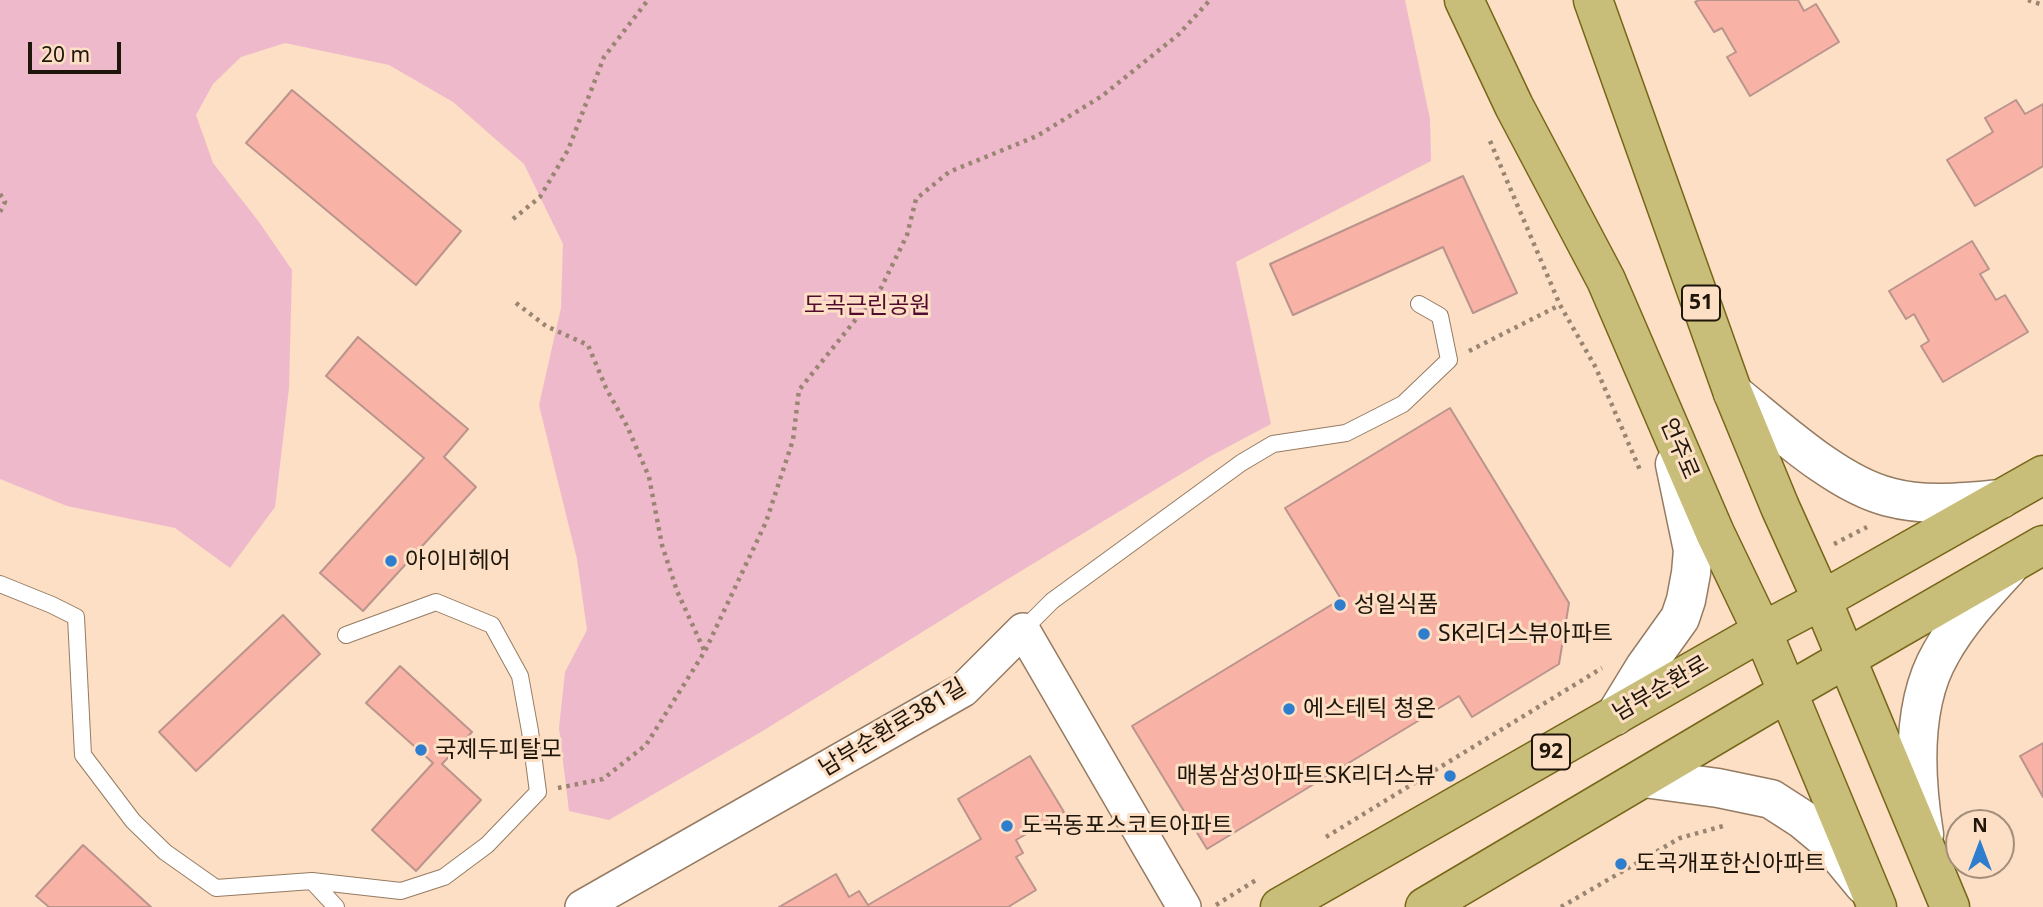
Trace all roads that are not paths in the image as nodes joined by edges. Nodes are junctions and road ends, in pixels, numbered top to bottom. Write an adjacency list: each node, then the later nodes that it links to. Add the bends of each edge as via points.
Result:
1 (1464, 0): 5 (main road, 언주로, via 1606,280)
2 (1593, 0): 4 (main road, 51)
3 (1419, 304): 11 (lane, via 1440,316 1449,360 1403,404 1346,433 1273,444 1241,463 1052,601)
4 (1733, 394): 7 (main road, via 1839,475 1874,493 1941,504); 10 (main road, 51)
5 (1668, 424): 12 (main road, 언주로); 16 (main road, via 1693,550 1691,573 1679,618)
6 (2043, 475): 7 (main road, 남부순환로 / 92)
7 (2001, 499): 10 (main road, 남부순환로 / 92)
8 (2030, 552): 14 (main road); 18 (main road, via 1982,596 1941,653 1926,687 1917,768)
9 (0, 584): 19 (lane, via 76,617 83,755 132,821 165,852 216,888)
10 (1822, 600): 12 (main road, 남부순환로 / 92); 14 (main road, 51)
11 (1023, 630): 22 (street, 남부순환로381길, via 963,690); 23 (street)
12 (1763, 633): 15 (main road, 언주로); 16 (main road, 남부순환로 / 92)
13 (346, 635): 19 (lane, via 436,602 492,625 520,676 538,792 488,845 444,877 401,891)
14 (1846, 660): 15 (main road); 18 (main road, 51)
15 (1788, 692): 17 (main road); 20 (main road, 언주로)
16 (1615, 716): 24 (main road, 남부순환로 / 92)
17 (1644, 778): 20 (main road, via 1771,799 1826,839); 25 (main road)
18 (1928, 853): 26 (main road, 51)
19 (312, 881): 21 (lane)
20 (1875, 902)
21 (336, 907)
22 (582, 907)
23 (1184, 907)
24 (1280, 907)
25 (1426, 907)
26 (1950, 907)

